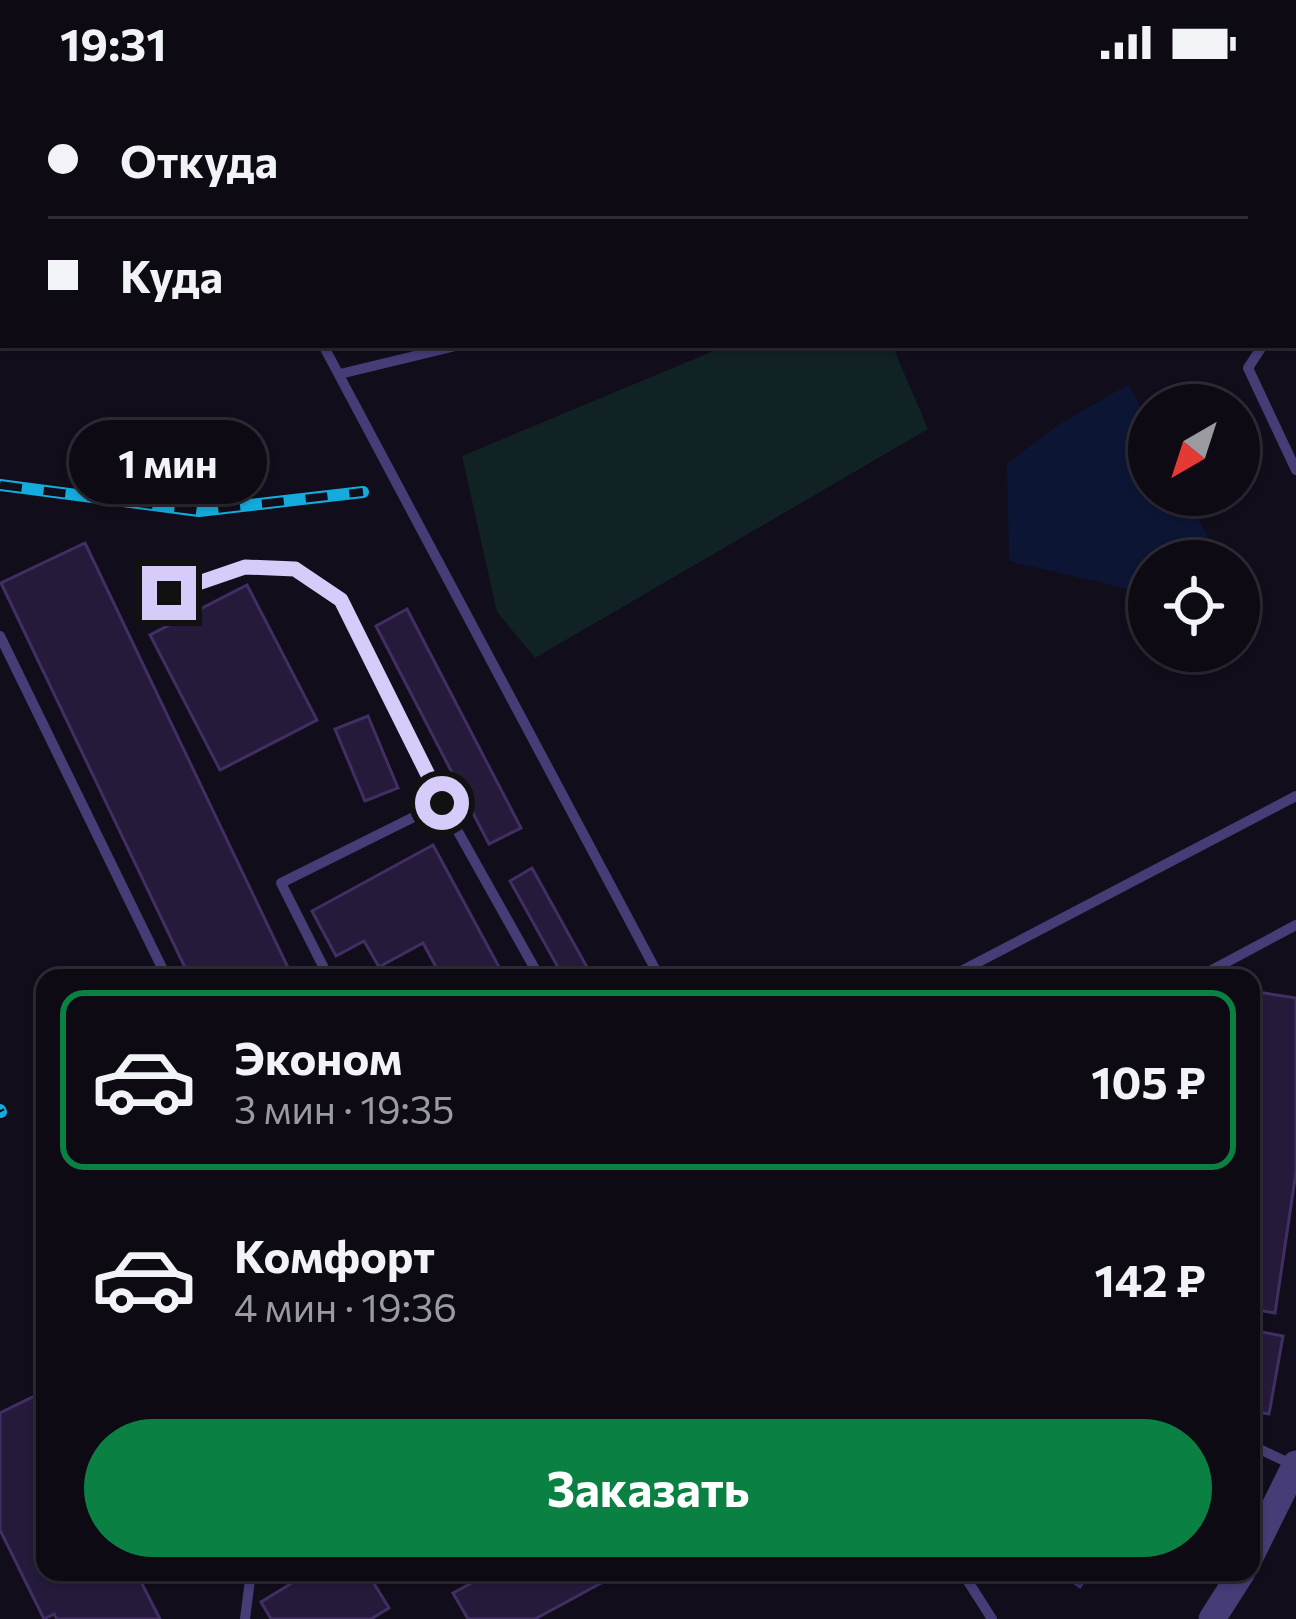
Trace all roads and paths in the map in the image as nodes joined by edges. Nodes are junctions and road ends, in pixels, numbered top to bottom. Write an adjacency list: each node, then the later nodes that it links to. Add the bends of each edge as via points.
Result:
1 (324, 348): 4 (lane)
2 (448, 348): 4 (lane)
3 (1261, 348): 5 (lane, via 1248,368)
4 (340, 374): 14 (lane)
5 (1296, 470)
6 (169, 593): 9 (lane, via 245,567 295,569 341,600)
7 (0, 636): 11 (lane)
8 (1296, 796): 15 (lane)
9 (442, 803): 12 (lane, via 281,883); 13 (lane)
10 (1296, 925): 16 (lane)
11 (163, 969)
12 (324, 969)
13 (535, 969)
14 (655, 969)
15 (965, 969)
16 (1214, 969)
17 (1260, 1449): 18 (lane)
18 (1296, 1466): 19 (street)
19 (1260, 1538)
20 (250, 1581): 23 (lane)
21 (968, 1581): 24 (lane)
22 (1235, 1581): 25 (street)
23 (245, 1619)
24 (992, 1619)
25 (1212, 1619)

